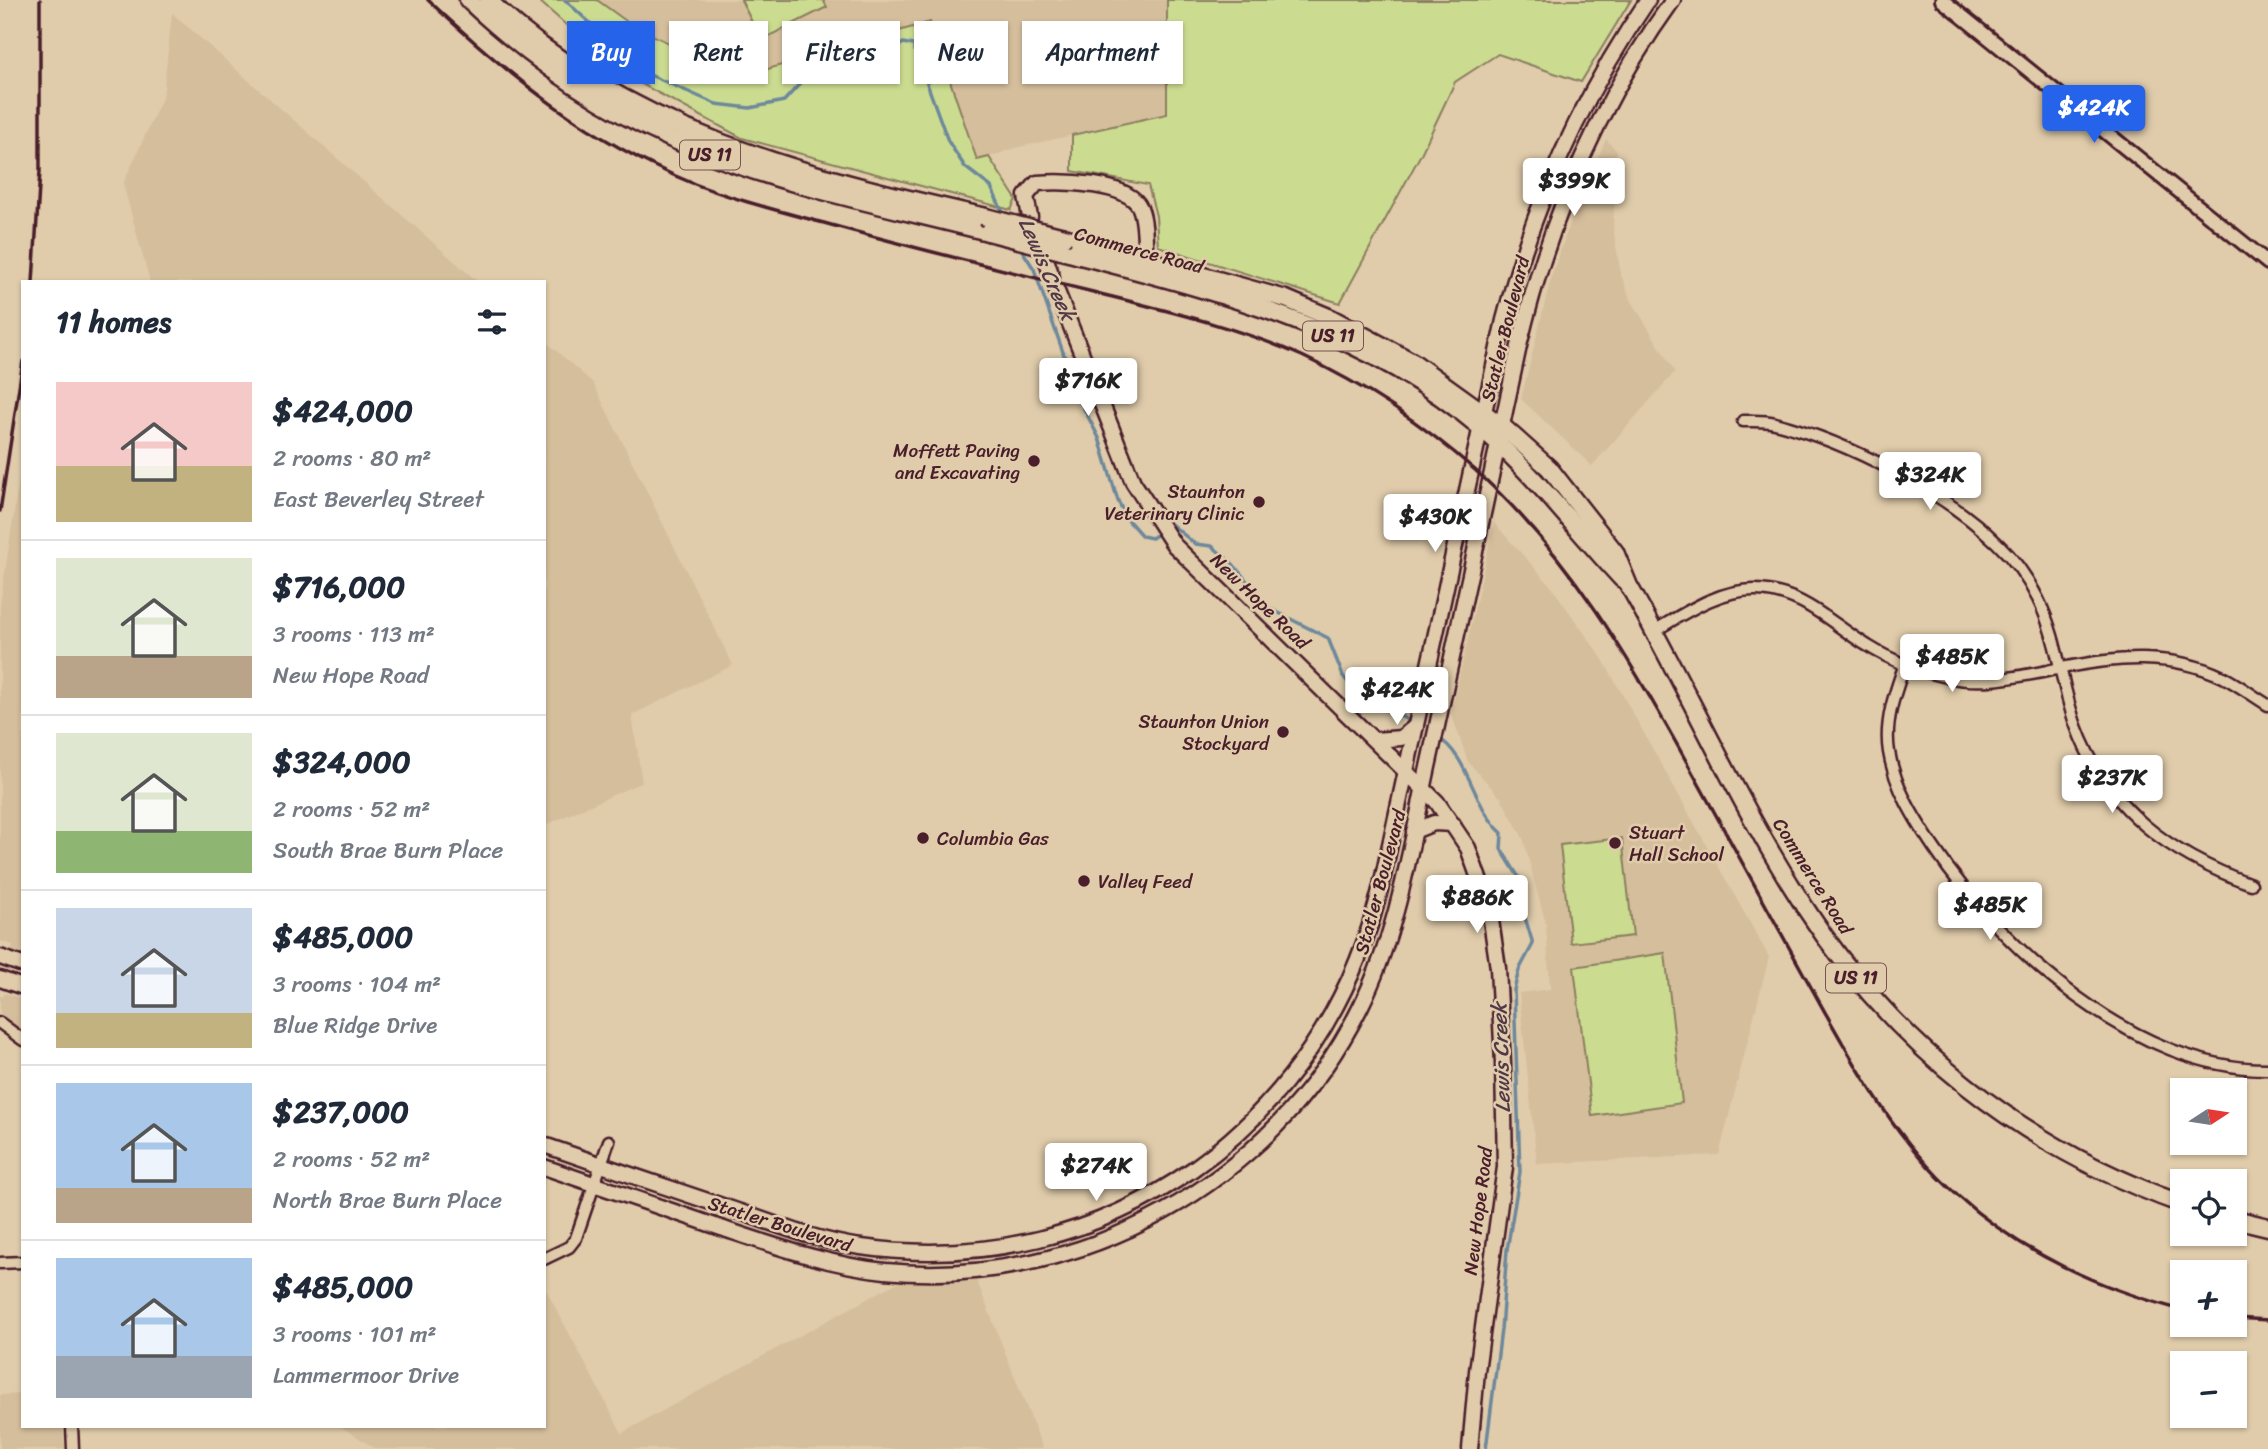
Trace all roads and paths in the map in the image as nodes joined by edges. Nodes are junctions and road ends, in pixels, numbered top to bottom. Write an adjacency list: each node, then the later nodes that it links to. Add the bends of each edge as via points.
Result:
1 (468, 0): 7 (main road, Commerce Road / US 11, bridge, via 553,71 612,109 670,138 751,170 988,232)
2 (488, 0): 7 (main road, Commerce Road / US 11, bridge, via 589,79 690,132 753,156 982,216)
3 (1648, 0): 11 (main road, Statler Boulevard, via 1586,102 1542,198 1514,283)
4 (1674, 0): 13 (main road, Statler Boulevard, via 1619,82 1563,200 1532,296)
5 (1942, 0): 9 (street)
6 (1030, 217): 10 (main road, via 1026,196 1037,183 1102,186 1125,192 1141,210)
7 (1066, 245): 10 (main road, Commerce Road / US 11)
8 (1046, 259): 21 (main road, New Hope Road, via 1130,474 1163,531)
9 (2268, 263)
10 (1146, 266): 11 (main road, Commerce Road / US 11, via 1316,328)
11 (1482, 420): 13 (main road, Commerce Road / US 11); 14 (main road, Commerce Road / US 11); 20 (main road, Statler Boulevard)
12 (1744, 421): 18 (street, via 1773,422 1835,445 1909,481 1981,529 2013,560 2039,600)
13 (1502, 426): 14 (main road, Statler Boulevard); 15 (main road, Commerce Road / US 11, via 1549,468 1603,535)
14 (1498, 444): 15 (main road, Commerce Road / US 11); 23 (main road, Statler Boulevard)
15 (1629, 586): 16 (main road, Commerce Road / US 11)
16 (1654, 631): 17 (street, via 1721,596 1769,591 1813,607 1865,645); 39 (main road, Commerce Road / US 11, via 1798,896 1886,1014 1938,1064 2025,1129 2095,1169)
17 (1905, 664): 18 (street, via 1951,678 1987,680); 33 (street, via 1888,736 1899,789 1944,862 1996,927 2061,985 2144,1036 2209,1063)
18 (2060, 668): 19 (street, via 2114,659 2181,662 2221,677); 26 (street, via 2090,757 2124,805 2189,858)
19 (2268, 705)
20 (1416, 726): 21 (main road, via 1407,735); 22 (main road, Statler Boulevard)
21 (1375, 740): 22 (main road, New Hope Road)
22 (1407, 764): 23 (main road, New Hope Road); 36 (main road, Statler Boulevard, via 1370,930 1346,990 1320,1037 1280,1092 1231,1141 1180,1180 1131,1207 1073,1230 1016,1244 962,1251 892,1251 806,1235)
23 (1423, 789): 24 (main road, New Hope Road); 25 (main road, Statler Boulevard)
24 (1453, 824): 25 (main road, via 1434,822); 47 (main road, New Hope Road, via 1480,876 1493,930 1506,1135)
25 (1415, 831): 38 (main road, Statler Boulevard, via 1376,973 1348,1032 1311,1085 1233,1166 1175,1206 1116,1236 1008,1266 885,1271 794,1252)
26 (2251, 884)
27 (0, 957): 28 (main road)
28 (21, 964)
29 (0, 979): 30 (main road)
30 (21, 986)
31 (0, 1023): 32 (street)
32 (21, 1039)
33 (2268, 1069)
34 (609, 1140): 36 (street)
35 (546, 1145): 36 (main road, Statler Boulevard)
36 (599, 1164): 38 (street)
37 (546, 1168): 38 (main road, Statler Boulevard)
38 (594, 1184): 42 (street, via 576,1238 569,1247)
39 (2170, 1199)
40 (2247, 1222): 41 (main road)
41 (2268, 1227)
42 (546, 1258)
43 (21, 1262): 44 (street)
44 (0, 1263)
45 (72, 1428): 46 (street)
46 (74, 1449)
47 (1470, 1449)

